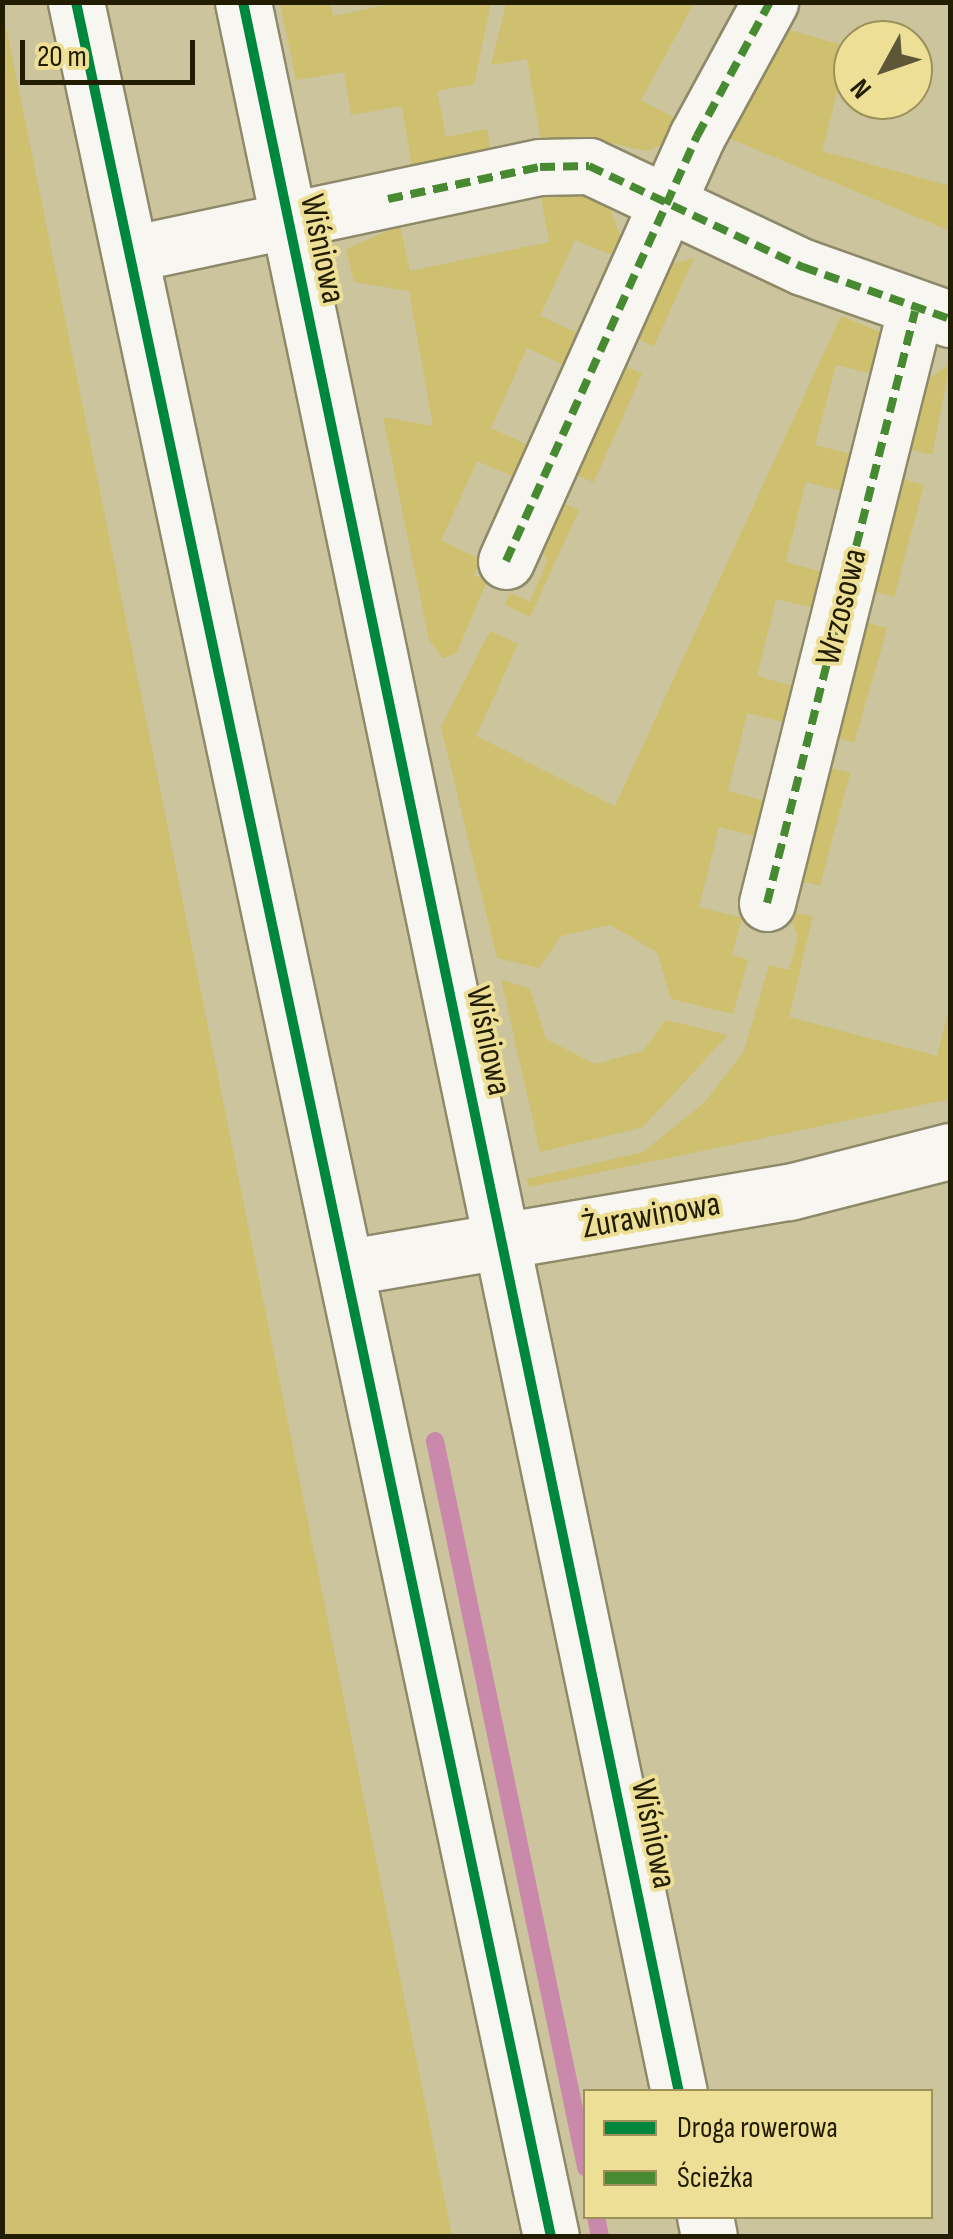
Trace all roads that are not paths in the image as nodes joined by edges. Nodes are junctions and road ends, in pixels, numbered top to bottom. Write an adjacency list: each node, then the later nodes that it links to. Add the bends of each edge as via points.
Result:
1 (76, 2): 6 (street)
2 (243, 2): 5 (street, Wiśniowa)
3 (770, 2): 4 (street)
4 (667, 203): 5 (street, Wrzosowa, via 589,166 540,167); 7 (street, Wrzosowa); 8 (street)
5 (288, 222): 6 (street, Wrzosowa); 11 (street, Wiśniowa)
6 (130, 254): 12 (street)
7 (933, 314): 9 (street, Wrzosowa)
8 (506, 561)
9 (767, 903)
10 (950, 1151): 11 (street, Żurawinowa, via 789,1192)
11 (501, 1241): 12 (street, Żurawinowa); 13 (street, Wiśniowa)
12 (350, 1267): 14 (street)
13 (677, 2089)
14 (551, 2236)

